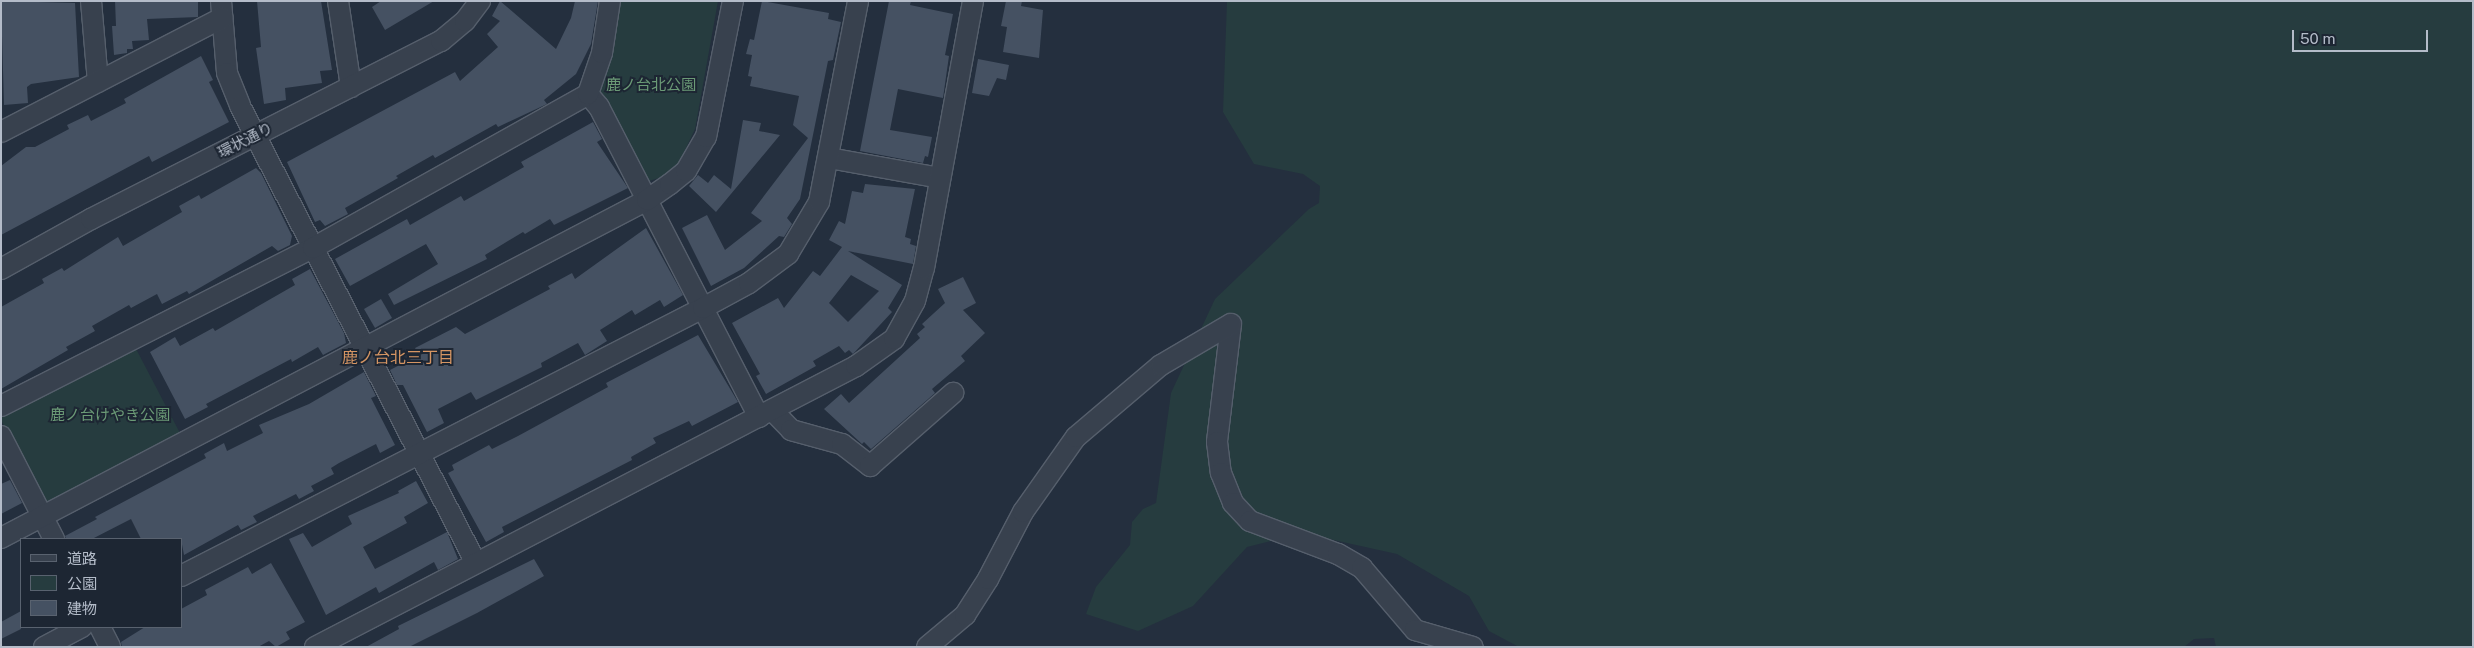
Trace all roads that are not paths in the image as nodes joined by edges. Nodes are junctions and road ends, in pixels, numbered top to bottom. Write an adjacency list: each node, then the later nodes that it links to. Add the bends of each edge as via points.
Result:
1 (91, 1): 9 (street)
2 (338, 1): 10 (street)
3 (480, 1): 10 (street, 環状通り, via 465,21 441,41)
4 (610, 1): 11 (street, via 602,53)
5 (733, 1): 16 (street, via 706,137 686,171)
6 (858, 1): 14 (street)
7 (973, 1): 15 (street)
8 (221, 10): 9 (street); 13 (street, via 227,73)
9 (98, 82): 12 (street)
10 (352, 87): 13 (street, 環状通り)
11 (588, 94): 16 (street, via 599,106); 17 (street)
12 (1, 132)
13 (255, 135): 17 (street); 18 (street, 環状通り)
14 (829, 158): 15 (street); 19 (street, via 819,202 788,254 749,283)
15 (940, 178): 23 (street, via 915,301 894,339 856,366)
16 (647, 200): 19 (street); 20 (street)
17 (313, 248): 20 (street); 22 (street)
18 (1, 269)
19 (703, 308): 23 (street); 25 (street)
20 (365, 348): 25 (street); 26 (street)
21 (953, 393): 23 (street, via 870,466 842,444 792,430)
22 (1, 406)
23 (766, 413): 29 (street)
24 (1, 436): 26 (street)
25 (421, 455): 29 (street); 30 (street)
26 (42, 516): 27 (street); 28 (street)
27 (1, 538)
28 (53, 538)
29 (476, 563): 35 (street)
30 (182, 575)
31 (80, 628): 33 (street)
32 (100, 628): 34 (street)
33 (44, 647)
34 (110, 647)
35 (315, 647)
36 (927, 647): 37 (street, via 965,615 1024,512 1076,437 1162,365 1231,324 1217,442 1221,473 1233,503 1250,522 1338,554 1362,568 1414,630)
37 (1473, 647)

